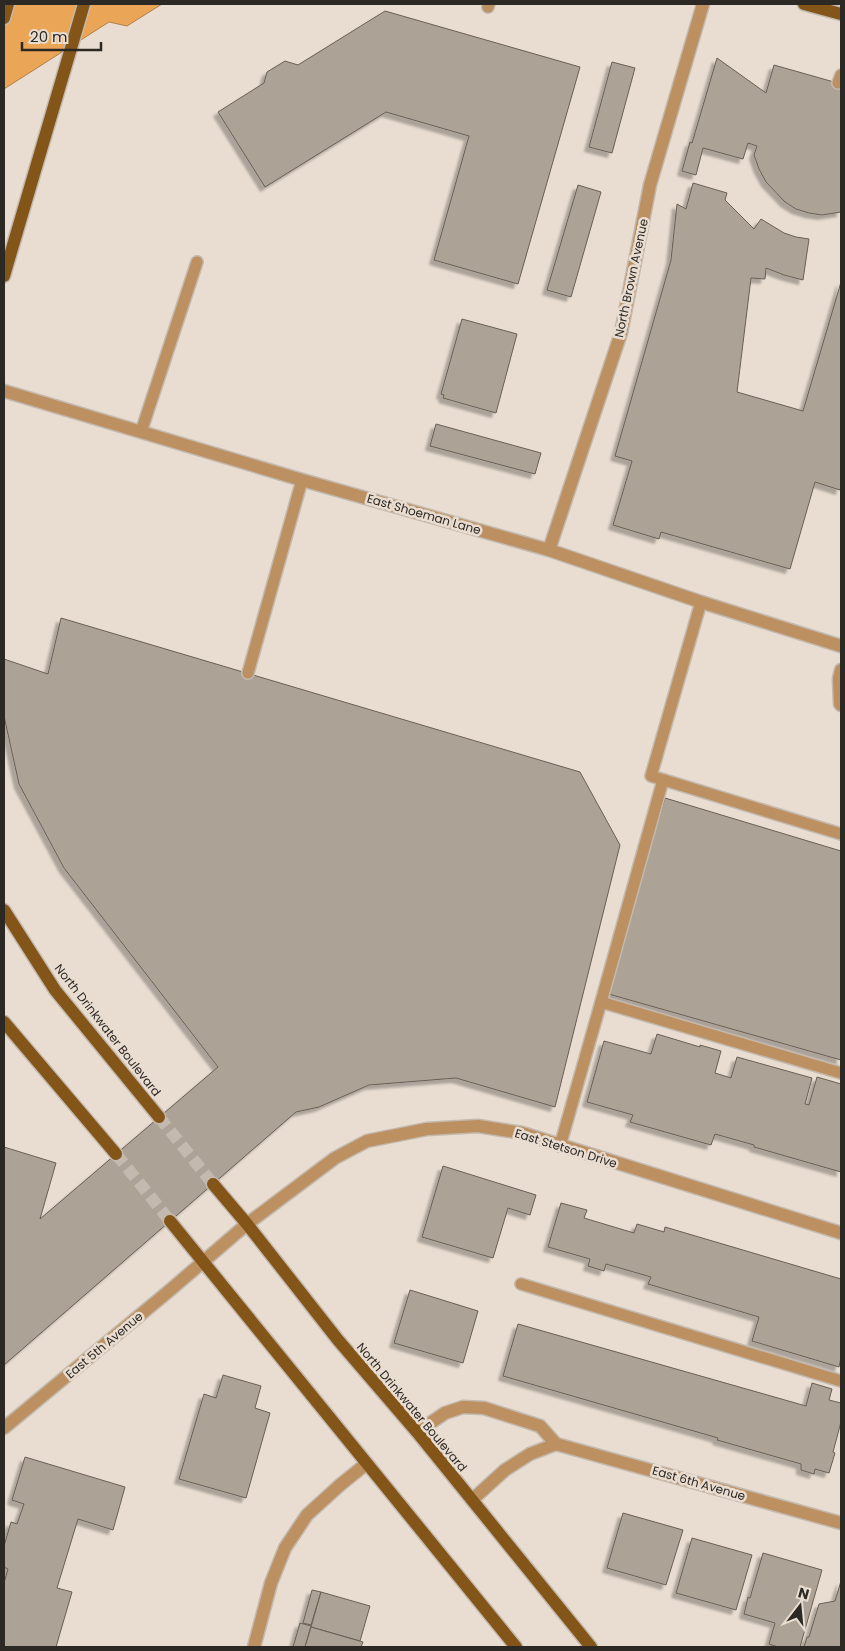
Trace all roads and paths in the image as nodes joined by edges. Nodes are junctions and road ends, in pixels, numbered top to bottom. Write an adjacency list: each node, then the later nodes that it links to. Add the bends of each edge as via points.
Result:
1 (8, 4): 6 (main road)
2 (84, 4): 8 (main road)
3 (703, 4): 12 (street, North Brown Avenue, via 650,185 621,333)
4 (804, 4): 5 (main road)
5 (841, 14)
6 (4, 18)
7 (197, 262): 10 (lane)
8 (4, 276)
9 (4, 391): 10 (street, East Shoeman Lane)
10 (141, 432): 11 (street, East Shoeman Lane)
11 (302, 480): 12 (street, East Shoeman Lane); 16 (lane)
12 (549, 550): 13 (street, East Shoeman Lane)
13 (701, 602): 14 (street, East Shoeman Lane); 18 (lane, via 651,776)
14 (841, 646)
15 (841, 670): 17 (street)
16 (248, 673)
17 (840, 704)
18 (664, 780): 19 (lane); 21 (lane)
19 (841, 834)
20 (4, 910): 24 (main road, North Drinkwater Boulevard, via 55,990)
21 (601, 1002): 23 (lane); 25 (lane)
22 (4, 1022): 26 (main road)
23 (841, 1073)
24 (159, 1117)
25 (560, 1146): 29 (street, East Stetson Drive, via 522,1133 478,1126 426,1129 367,1141 335,1158); 30 (street, East Stetson Drive)
26 (116, 1154)
27 (213, 1184): 29 (main road, North Drinkwater Boulevard)
28 (170, 1221): 31 (main road)
29 (247, 1224): 31 (street, East Stetson Drive); 35 (main road, North Drinkwater Boulevard, via 338,1340)
30 (841, 1233)
31 (203, 1262): 34 (street, East 5th Avenue); 37 (main road)
32 (521, 1284): 33 (lane)
33 (841, 1380)
34 (4, 1428)
35 (418, 1432): 36 (street, via 445,1413 463,1407 484,1408 540,1426); 38 (main road, North Drinkwater Boulevard)
36 (556, 1444): 38 (street, via 530,1454 505,1470); 39 (street, East 6th Avenue)
37 (366, 1464): 40 (street, via 307,1515 285,1548 271,1583); 41 (main road)
38 (472, 1500): 42 (main road, North Drinkwater Boulevard)
39 (841, 1523)
40 (254, 1647)
41 (516, 1647)
42 (591, 1647)

